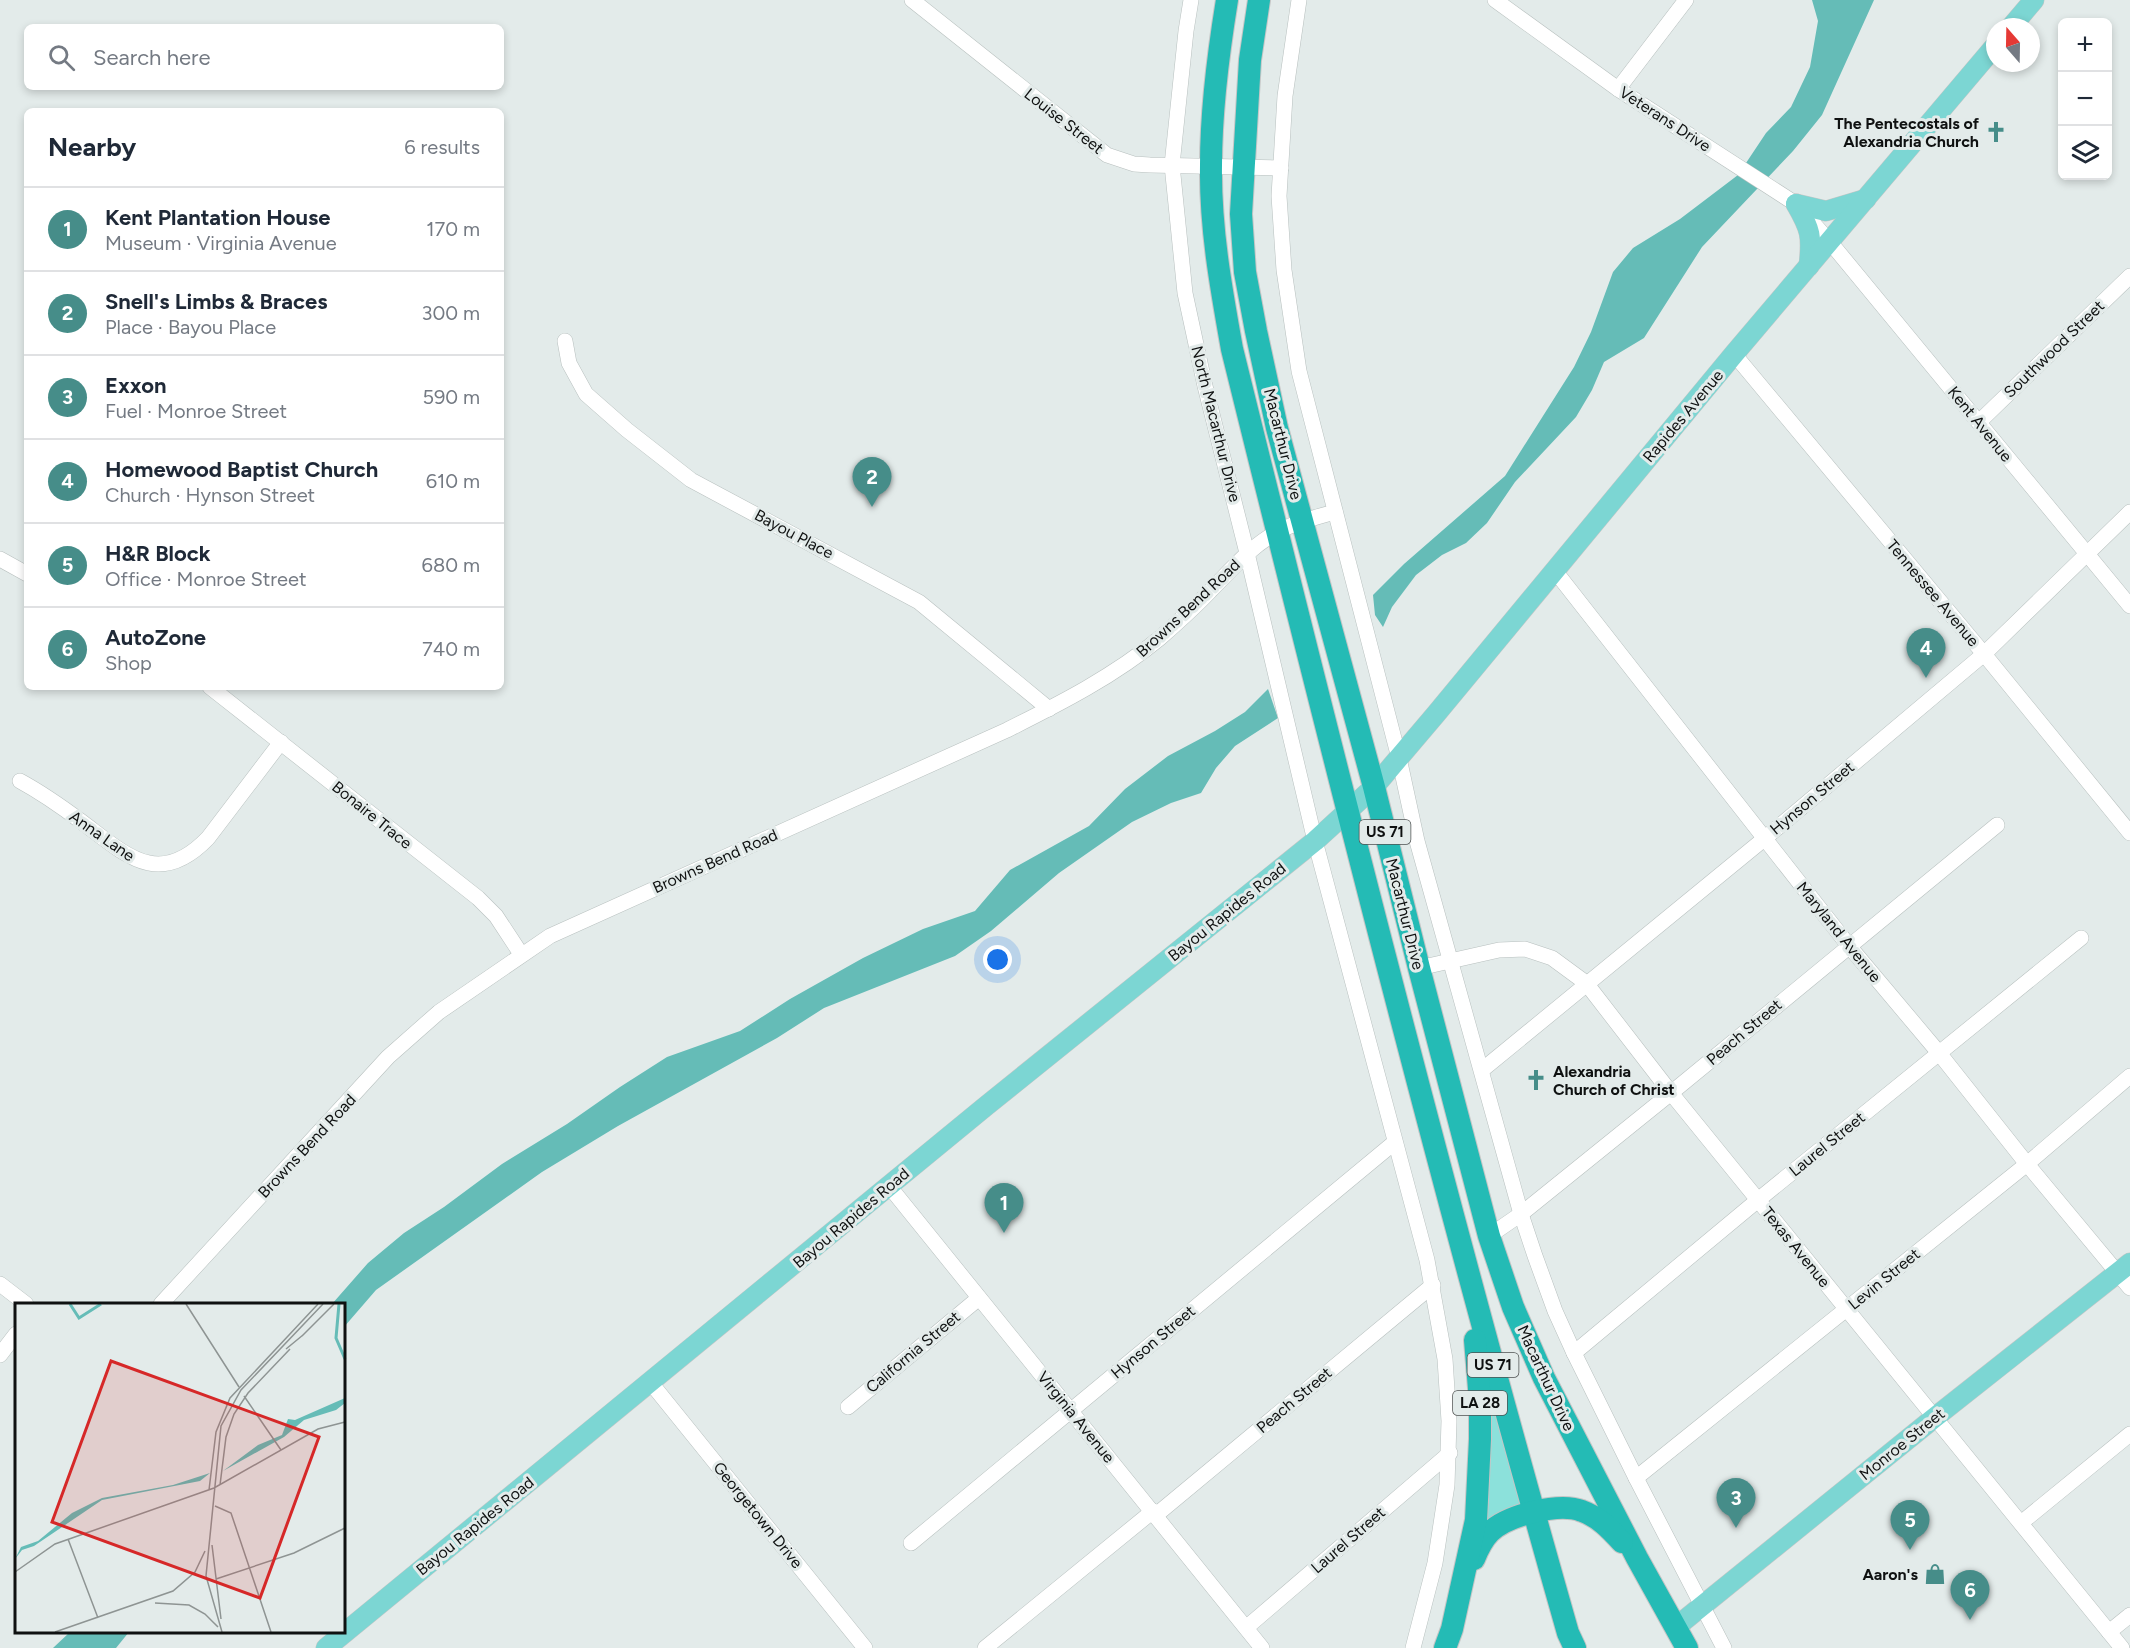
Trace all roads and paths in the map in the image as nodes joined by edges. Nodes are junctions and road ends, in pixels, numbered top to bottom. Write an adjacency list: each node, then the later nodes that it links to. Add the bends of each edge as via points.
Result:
1 (912, 0): 12 (street, Louise Street, via 1107,155 1134,164)
2 (1191, 0): 12 (street, North Macarthur Drive)
3 (1227, 0): 13 (highway, Macarthur Drive / US 71, via 1216,63)
4 (1259, 0): 14 (highway, Macarthur Drive / US 71)
5 (1299, 0): 15 (street, via 1287,71)
6 (1495, 0): 11 (street, Veterans Drive)
7 (1686, 0): 11 (street)
8 (2034, 0): 9 (main road)
9 (2019, 18)
10 (1986, 57): 16 (main road, Rapides Avenue)
11 (1618, 89): 17 (street, Veterans Drive)
12 (1172, 165): 13 (street, Louise Street); 28 (street, North Macarthur Drive, via 1185,293)
13 (1211, 165): 14 (street, Louise Street); 27 (highway, Macarthur Drive / US 71, via 1213,222 1227,326)
14 (1242, 168): 15 (street, Louise Street); 26 (highway, Macarthur Drive / US 71, via 1247,284 1277,428)
15 (1281, 168): 24 (street, via 1281,239 1299,371)
16 (1866, 199): 17 (main road, via 1826,211); 18 (main road, Rapides Avenue)
17 (1792, 201): 18 (street, Veterans Drive); 19 (main road, via 1810,232)
18 (1830, 242): 19 (main road, Rapides Avenue); 23 (street, Kent Avenue)
19 (1809, 266): 22 (main road, Rapides Avenue)
20 (2130, 276): 23 (street, Southwood Street)
21 (565, 341): 36 (street, Bayou Place, via 569,363 586,394 690,480 919,602)
22 (1734, 354): 31 (main road, Rapides Avenue); 34 (street, Tennessee Avenue)
23 (1978, 422): 29 (street, Kent Avenue)
24 (1335, 512): 26 (street, Browns Bend Road); 38 (street)
25 (2130, 512): 29 (street, Hynson Street)
26 (1302, 521): 27 (street, Browns Bend Road); 40 (highway, Macarthur Drive / US 71)
27 (1278, 531): 28 (street, Browns Bend Road); 41 (highway, Macarthur Drive / US 71)
28 (1248, 553): 36 (street, Browns Bend Road, via 1161,637 1127,663); 45 (street, North Macarthur Drive)
29 (2087, 553): 33 (street, Kent Avenue); 34 (street, Hynson Street)
30 (0, 559): 32 (street)
31 (1555, 571): 38 (main road, Rapides Avenue); 44 (street, Maryland Avenue)
32 (24, 572)
33 (2130, 606)
34 (1984, 654): 43 (street, Tennessee Avenue); 44 (street, Hynson Street)
35 (214, 690): 37 (street, Bonaire Trace)
36 (1049, 709): 48 (street, Browns Bend Road, via 550,936)
37 (281, 742): 39 (street, Anna Lane, via 208,838 195,852 174,862 140,862); 48 (street, Bonaire Trace, via 478,898 496,916)
38 (1399, 758): 40 (main road, Rapides Avenue); 49 (street, Macarthur Drive)
39 (20, 782)
40 (1374, 787): 41 (main road, Bayou Rapides Road); 50 (highway, Macarthur Drive / US 71)
41 (1349, 810): 45 (main road, Bayou Rapides Road); 51 (highway, Macarthur Drive / US 71)
42 (1997, 825): 47 (street, Peach Street)
43 (2130, 833)
44 (1764, 839): 47 (street, Maryland Avenue); 52 (street, Hynson Street)
45 (1315, 841): 57 (street); 59 (main road, Bayou Rapides Road)
46 (2081, 938): 53 (street, Laurel Street)
47 (1849, 946): 53 (street, Maryland Avenue); 56 (street, Peach Street)
48 (521, 954): 69 (street, Browns Bend Road, via 439,1012 388,1057)
49 (1452, 961): 50 (street, Texas Avenue); 52 (street, Texas Avenue, via 1499,950 1525,949 1552,958); 54 (street, Macarthur Drive)
50 (1419, 968): 51 (highway); 63 (highway, Macarthur Drive / US 71)
51 (1389, 975): 62 (highway, Macarthur Drive / US 71)
52 (1586, 983): 54 (street, Hynson Street); 56 (street, Texas Avenue)
53 (1940, 1053): 58 (street, Maryland Avenue); 60 (street, Laurel Street)
54 (1482, 1070): 61 (street, Macarthur Drive)
55 (2130, 1076): 58 (street, Levin Street)
56 (1671, 1093): 60 (street, Texas Avenue); 61 (street, Peach Street)
57 (1395, 1142): 66 (street); 76 (street, Hynson Street)
58 (2027, 1164): 64 (street, Maryland Avenue); 70 (street, Levin Street)
59 (890, 1186): 67 (street, Virginia Avenue); 74 (main road, Bayou Rapides Road)
60 (1758, 1200): 70 (street, Texas Avenue); 72 (street, Laurel Street)
61 (1521, 1214): 63 (street, Peach Street); 72 (street, Macarthur Drive)
62 (1454, 1218): 81 (highway, Macarthur Drive / US 71); 86 (highway, LA 28, via 1474,1327 1480,1401 1476,1520)
63 (1488, 1236): 85 (highway, Macarthur Drive / US 71, via 1544,1378)
64 (2126, 1275): 77 (main road, Monroe Street)
65 (0, 1284): 68 (street)
66 (1433, 1285): 79 (street, via 1446,1369); 82 (street, Peach Street)
67 (979, 1298): 75 (street, California Street); 76 (street, Virginia Avenue)
68 (24, 1303)
69 (163, 1303)
70 (1846, 1310): 77 (street, Texas Avenue); 80 (street, Levin Street)
71 (15, 1335): 73 (street)
72 (1574, 1353): 80 (street, Macarthur Drive)
73 (0, 1355)
74 (651, 1383): 93 (main road, Bayou Rapides Road); 95 (street, Georgetown Drive)
75 (848, 1407)
76 (1071, 1410): 82 (street, Virginia Avenue); 84 (street, Hynson Street)
77 (1934, 1418): 83 (street, Texas Avenue); 87 (main road, Monroe Street)
78 (2130, 1434): 83 (street)
79 (1450, 1453): 90 (street, Laurel Street); 98 (street, via 1435,1563)
80 (1636, 1478): 87 (street, Macarthur Drive)
81 (1534, 1512): 85 (highway, via 1567,1508 1586,1513 1605,1524); 86 (highway, via 1491,1531 1480,1544); 100 (highway, Macarthur Drive / US 71)
82 (1154, 1513): 90 (street, Virginia Avenue); 96 (street, Peach Street)
83 (2021, 1524): 91 (street, Texas Avenue)
84 (911, 1543)
85 (1637, 1558): 89 (highway, Macarthur Drive / US 71)
86 (1461, 1589): 99 (highway, LA 28)
87 (1702, 1604): 89 (main road, Monroe Street); 102 (street, Macarthur Drive)
88 (2130, 1615): 91 (street)
89 (1676, 1626): 101 (highway, Macarthur Drive / US 71)
90 (1247, 1627): 97 (street, Virginia Avenue)
91 (2109, 1632): 103 (street, Texas Avenue)
92 (344, 1633): 94 (main road, Bayou Rapides Road)
93 (345, 1633)
94 (326, 1648)
95 (865, 1648)
96 (985, 1648)
97 (1262, 1648)
98 (1413, 1648)
99 (1445, 1648)
100 (1575, 1648)
101 (1687, 1648)
102 (1724, 1648)
103 (2122, 1648)

